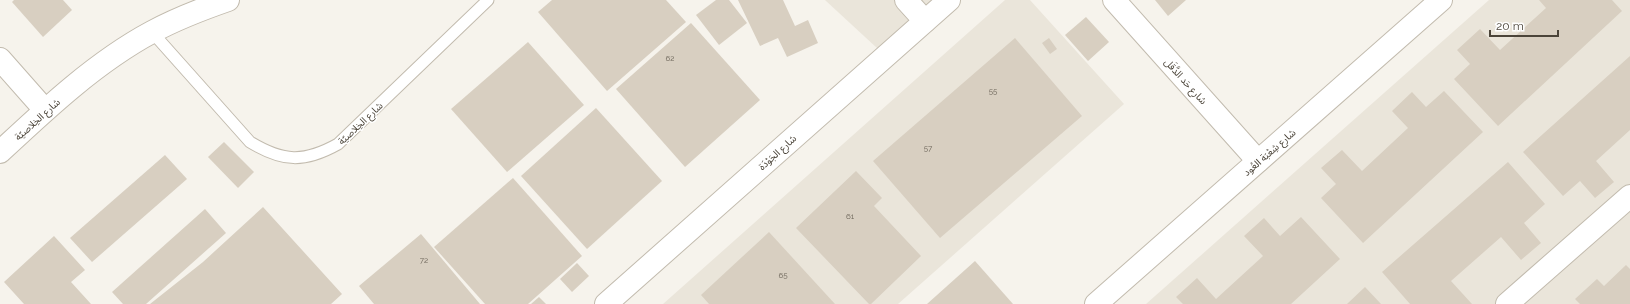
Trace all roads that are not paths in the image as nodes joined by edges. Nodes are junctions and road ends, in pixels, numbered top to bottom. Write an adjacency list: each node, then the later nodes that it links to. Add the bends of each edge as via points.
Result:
1 (228, 0): 8 (street, شارع الخِلاصيّة)
2 (488, 0): 8 (lane, شارع الخِلاصيّة, via 338,144 322,154 303,158 284,157 266,152 250,142)
3 (906, 0): 7 (street)
4 (949, 0): 7 (street, شارع الجَوْدَة)
5 (1114, 0): 12 (street, شارع حَد الدَّقَل)
6 (1441, 0): 12 (street, شارع شِعْبَة العُود)
7 (925, 21): 16 (street, شارع الجَوْدَة)
8 (152, 32): 10 (street, شارع الخِلاصيّة, via 111,58)
9 (0, 59): 10 (street)
10 (45, 110): 11 (street, شارع الخِلاصيّة)
11 (0, 152)
12 (1258, 161): 14 (street, شارع شِعْبَة العُود)
13 (1630, 196): 15 (street)
14 (1108, 300)
15 (1516, 301)
16 (606, 304)

